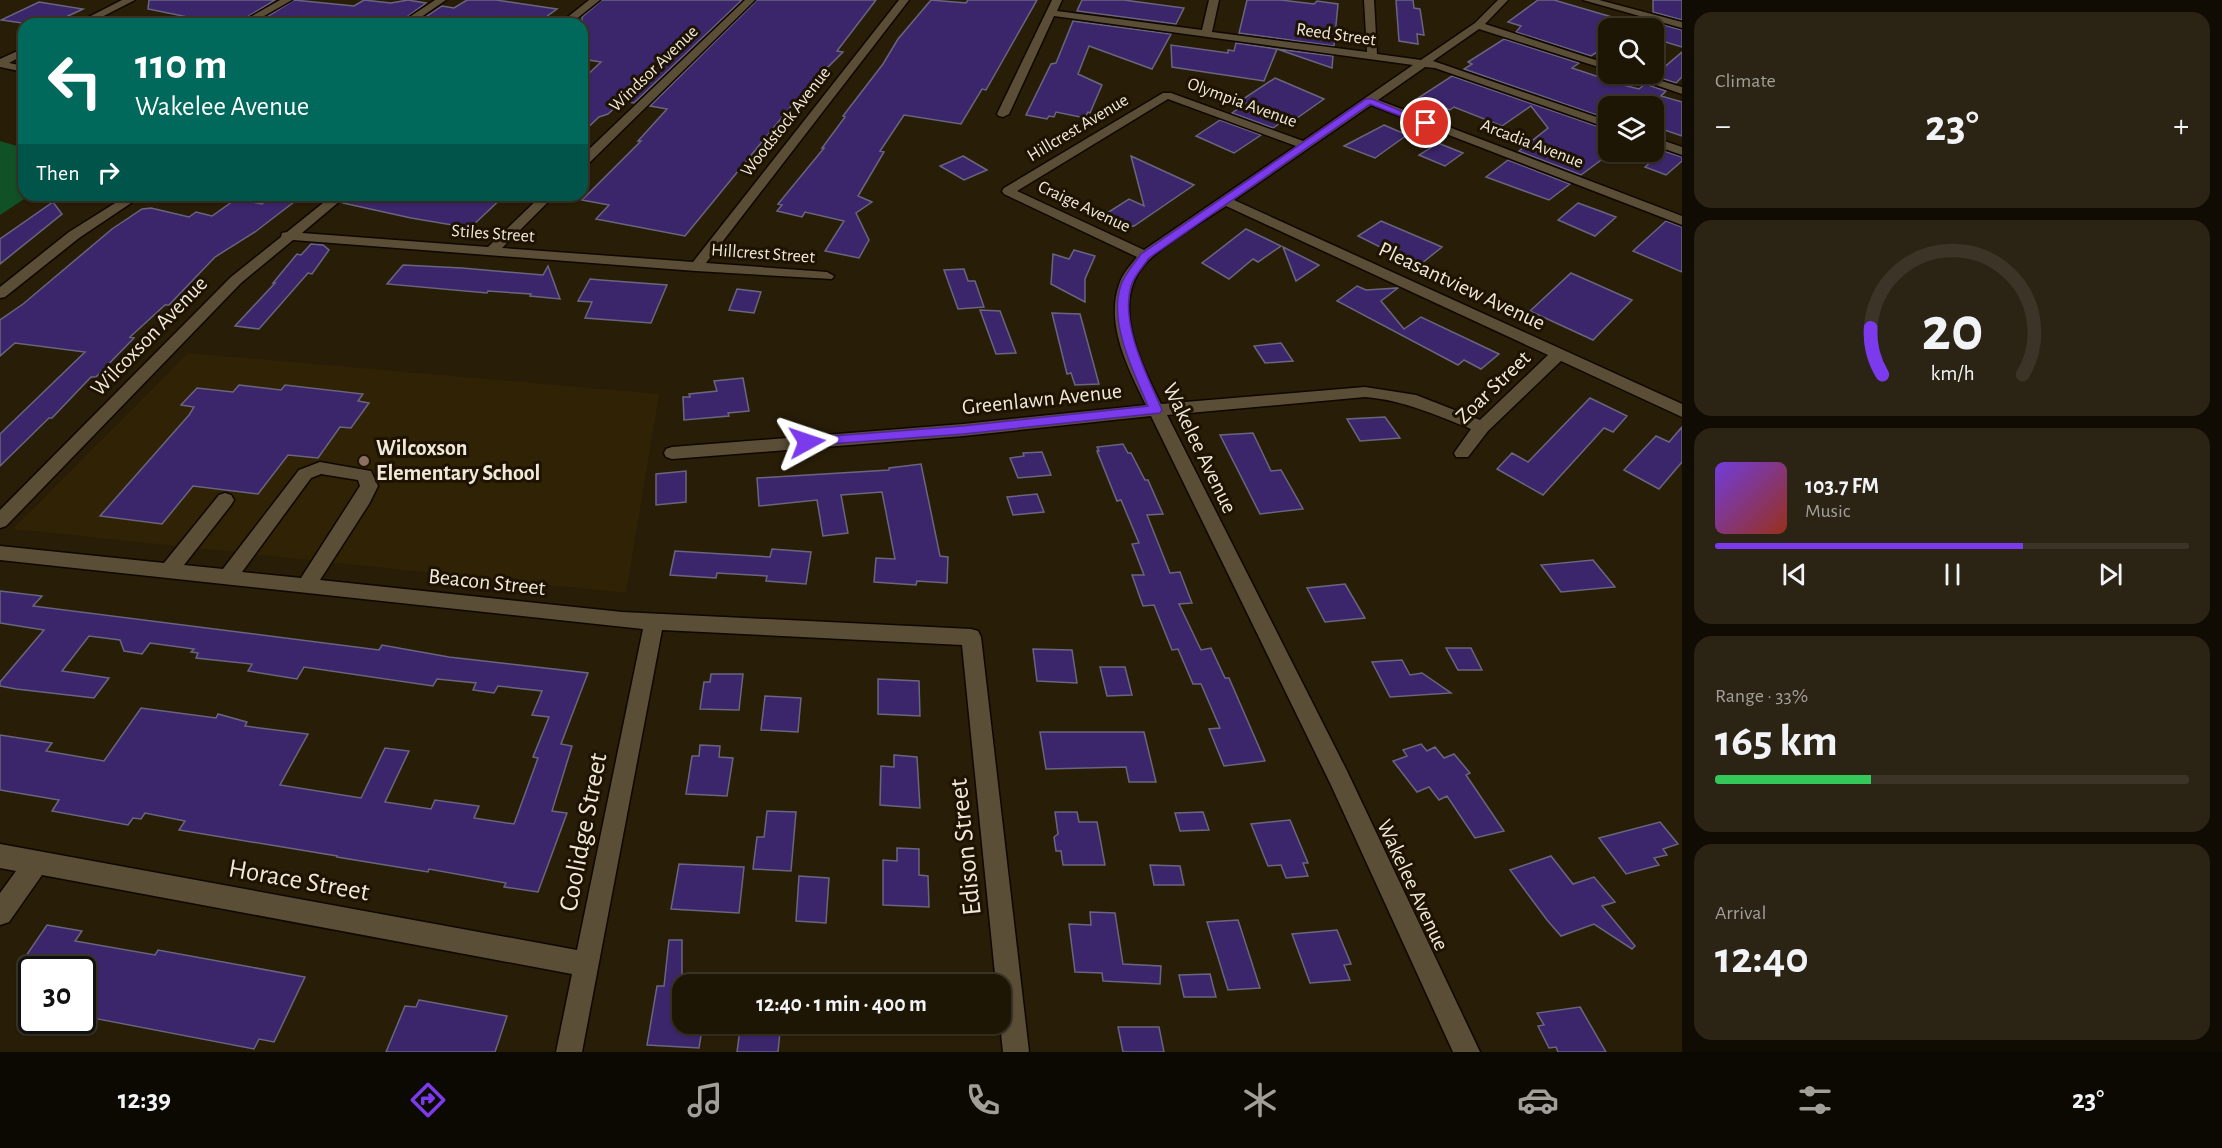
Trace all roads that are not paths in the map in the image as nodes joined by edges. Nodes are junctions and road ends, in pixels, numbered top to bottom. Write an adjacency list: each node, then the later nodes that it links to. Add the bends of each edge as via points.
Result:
1 (112, 0): 12 (street)
2 (287, 0): 15 (street)
3 (441, 0): 16 (street)
4 (595, 0): 17 (street)
5 (750, 0): 36 (street, Windsor Avenue)
6 (904, 0): 46 (street, Woodstock Avenue)
7 (1057, 0): 13 (street)
8 (1214, 0): 20 (street)
9 (1369, 0): 22 (street)
10 (1503, 0): 18 (street, Wakelee Avenue)
11 (1588, 0): 19 (street)
12 (128, 1): 14 (street)
13 (1051, 13): 20 (street, Reed Street); 31 (street)
14 (93, 18)
15 (254, 18)
16 (413, 18)
17 (572, 18)
18 (1478, 25): 24 (street, Wakelee Avenue); 25 (street)
19 (1682, 25)
20 (1206, 35): 22 (street, Reed Street)
21 (18, 54): 23 (street)
22 (1372, 58): 24 (street, Reed Street)
23 (0, 63): 26 (street)
24 (1424, 63): 30 (street, Wakelee Avenue); 32 (street, Reed Street)
25 (1598, 64)
26 (18, 68)
27 (1660, 84): 28 (street)
28 (1682, 91)
29 (1167, 95): 33 (street, Olympia Avenue); 37 (street, Hillcrest Avenue)
30 (1369, 100): 33 (street, Wakelee Avenue); 42 (street, Arcadia Avenue)
31 (1003, 114)
32 (1598, 121)
33 (1304, 145): 38 (street, Wakelee Avenue)
34 (1664, 145): 35 (street)
35 (1682, 151)
36 (588, 157)
37 (1008, 191): 45 (street, Craige Avenue)
38 (1224, 200): 45 (street, Wakelee Avenue); 49 (street, Pleasantview Avenue)
39 (128, 201): 48 (street, via 74,235)
40 (333, 201): 43 (street, Wilcoxson Avenue)
41 (543, 201): 44 (street)
42 (1682, 221)
43 (287, 236): 44 (street, Stiles Street); 56 (street, Wilcoxson Avenue, via 222,294)
44 (490, 252): 46 (street, Stiles Street)
45 (1145, 256): 50 (street, Wakelee Avenue, via 1126,284 1123,308 1131,353)
46 (696, 267): 47 (street, Hillcrest Street)
47 (827, 276)
48 (0, 294)
49 (1559, 354): 51 (street, Pleasantview Avenue); 52 (street, Zoar Street)
50 (1156, 410): 52 (street, Greenlawn Avenue, via 1380,392 1416,400); 53 (street, Greenlawn Avenue); 69 (street, Wakelee Avenue, via 1339,778)
51 (1682, 411)
52 (1482, 427): 54 (street, Zoar Street)
53 (672, 453)
54 (1462, 453)
55 (225, 500): 58 (street)
56 (1, 519)
57 (0, 553): 58 (street, Beacon Street)
58 (169, 571): 59 (street, Beacon Street)
59 (228, 578): 60 (street, Beacon Street); 60 (street, via 305,474 320,468 365,475 369,486 363,499)
60 (306, 586): 61 (street, Beacon Street)
61 (654, 623): 62 (street, Beacon Street); 66 (street, Coolidge Street)
62 (971, 637): 68 (street, Edison Street)
63 (0, 856): 64 (street, Horace Street)
64 (37, 862): 65 (street); 66 (street, Horace Street)
65 (0, 913)
66 (586, 964): 67 (street, Coolidge Street)
67 (569, 1052)
68 (1016, 1052)
69 (1467, 1052)

